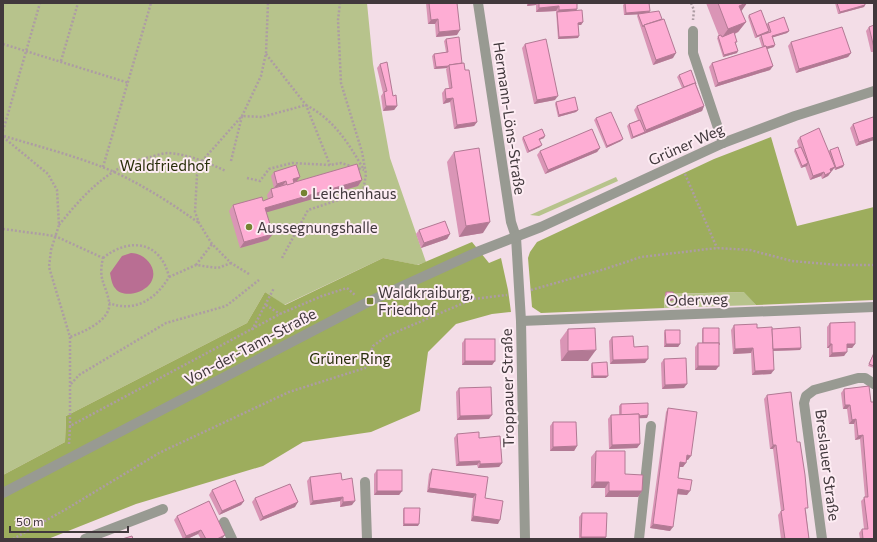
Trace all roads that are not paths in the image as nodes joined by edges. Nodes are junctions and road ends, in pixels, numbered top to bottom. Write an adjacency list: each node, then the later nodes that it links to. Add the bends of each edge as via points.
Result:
1 (478, 3): 5 (street, Hermann-Löns-Straße, via 511,222)
2 (693, 31): 4 (street, via 693,53)
3 (874, 91): 4 (street, Grüner Weg, via 795,116)
4 (723, 143): 5 (street, Grüner Weg)
5 (516, 237): 7 (street, Troppauer Straße); 11 (street, Von-der-Tann-Straße, via 370,300)
6 (874, 307): 7 (street, Oderweg)
7 (521, 320): 17 (street, Troppauer Straße)
8 (874, 384): 19 (street, Breslauer Straße, via 865,378 858,378 814,390 806,396 804,403)
9 (651, 426): 18 (street)
10 (365, 482): 16 (street)
11 (3, 493)
12 (163, 509): 14 (street)
13 (224, 522): 15 (street)
14 (85, 539)
15 (232, 539)
16 (367, 539)
17 (525, 539)
18 (639, 539)
19 (822, 539)

